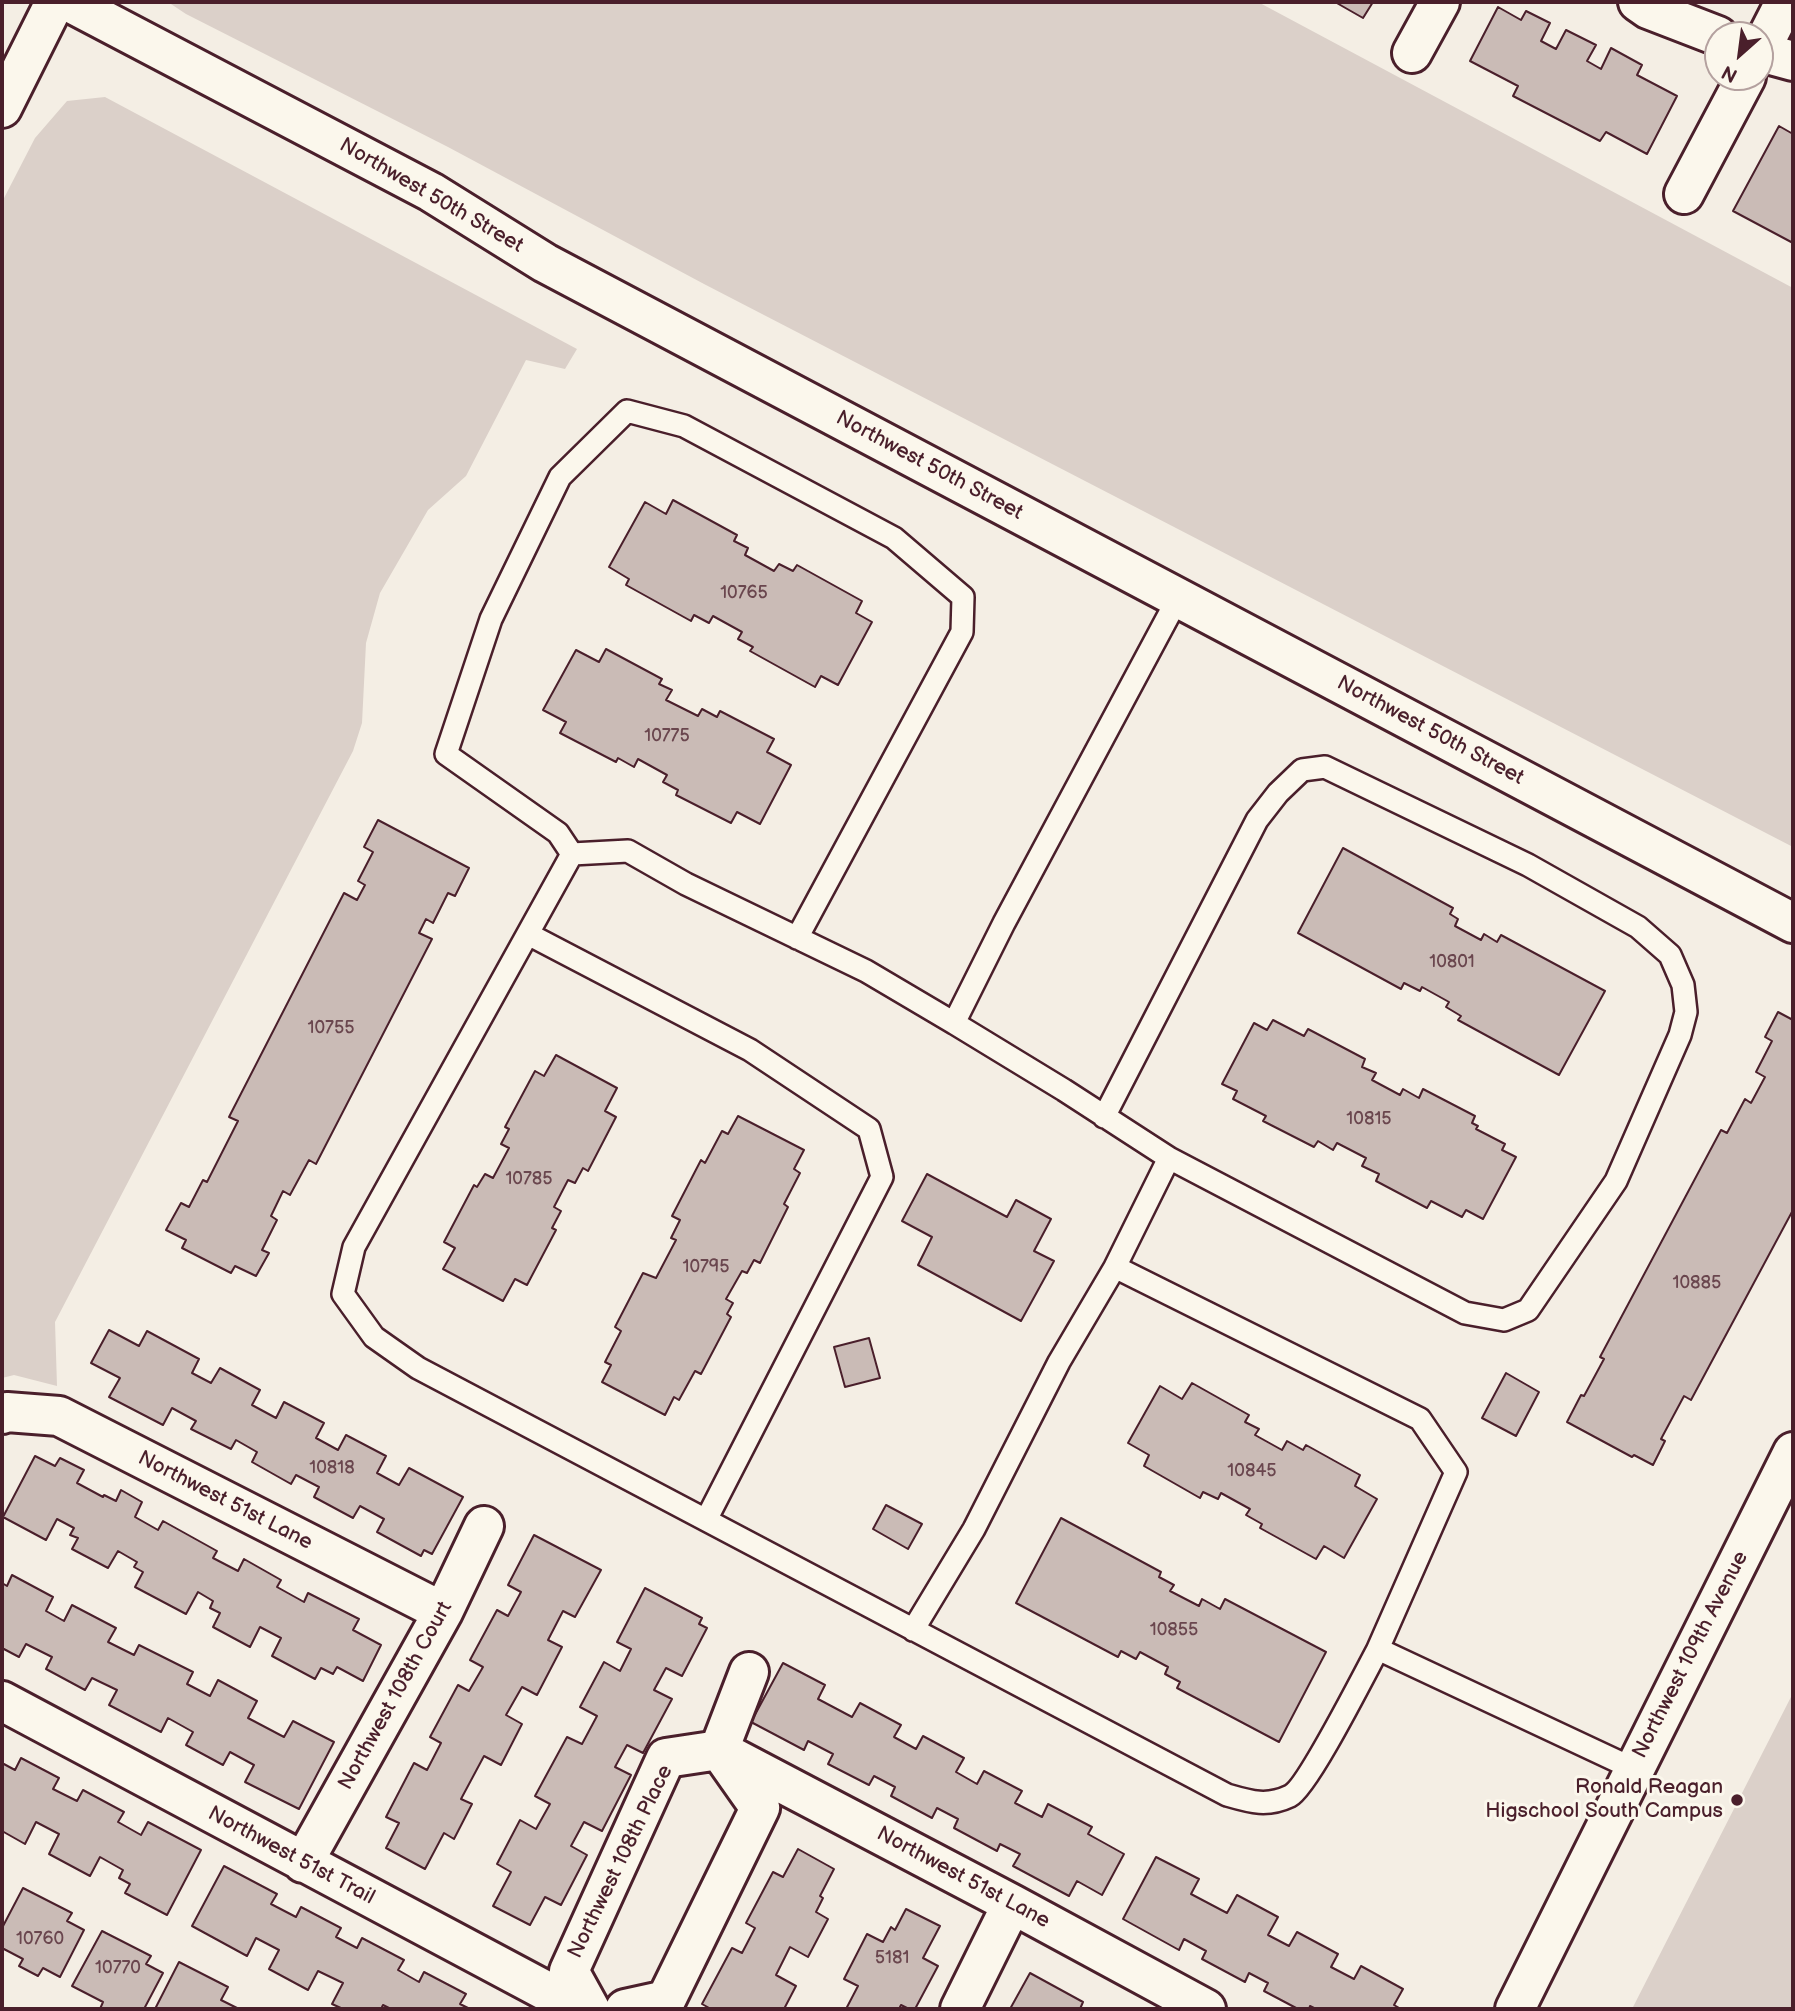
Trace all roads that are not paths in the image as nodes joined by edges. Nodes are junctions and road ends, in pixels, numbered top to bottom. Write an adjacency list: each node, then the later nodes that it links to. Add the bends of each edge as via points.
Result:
1 (55, 2): 12 (street)
2 (69, 2): 14 (street, Northwest 50th Street, via 431,192 545,263)
3 (1440, 2): 8 (street)
4 (1637, 2): 7 (street)
5 (1785, 2): 6 (street)
6 (1774, 24)
7 (1704, 31)
8 (1412, 53)
9 (1774, 56): 10 (street)
10 (1793, 61)
11 (1739, 91): 13 (street)
12 (2, 108)
13 (1684, 194)
14 (1178, 598): 16 (street, Northwest 50th Street); 19 (lane)
15 (572, 854): 17 (lane); 18 (lane, via 628,851); 18 (lane, via 558,833 446,754 491,619 560,477 627,411 684,426 894,538 963,597 962,632)
16 (1793, 923)
17 (528, 934): 25 (lane, via 750,1050 869,1129 882,1177); 25 (lane, via 354,1247 343,1294 374,1337 418,1368)
18 (797, 938): 19 (lane, via 866,971)
19 (954, 1023): 20 (lane)
20 (1104, 1116): 21 (lane); 21 (lane, via 1257,820 1302,770 1325,767 1528,865 1638,927 1670,955 1683,985 1686,1012 1680,1035 1616,1181 1528,1310 1504,1320 1465,1313)
21 (1169, 1158): 22 (lane)
22 (1115, 1267): 28 (lane, via 1059,1362 974,1530); 29 (lane, via 1420,1419 1456,1472)
23 (2, 1414): 27 (street, Northwest 51st Lane, via 59,1416)
24 (1793, 1452): 33 (street, Northwest 109th Avenue)
25 (706, 1520): 28 (lane)
26 (484, 1526): 27 (street, Northwest 108th Court)
27 (443, 1612): 34 (street, Northwest 108th Court)
28 (913, 1630): 29 (lane, via 1227,1795 1262,1804 1292,1796 1310,1774)
29 (1377, 1651): 33 (lane)
30 (749, 1672): 32 (street)
31 (2, 1701): 34 (street, Northwest 51st Trail)
32 (719, 1749): 35 (street, Northwest 51st Lane); 37 (street, Northwest 108th Place, via 666,1758 569,1971); 38 (street, via 760,1808 666,2000)
33 (1634, 1769): 41 (street, Northwest 109th Avenue)
34 (303, 1863): 36 (street, Northwest 51st Trail)
35 (1012, 1904): 39 (street); 40 (street, Northwest 51st Lane)
36 (580, 2009)
37 (590, 2009)
38 (625, 2009)
39 (960, 2009)
40 (1206, 2009)
41 (1515, 2009)

